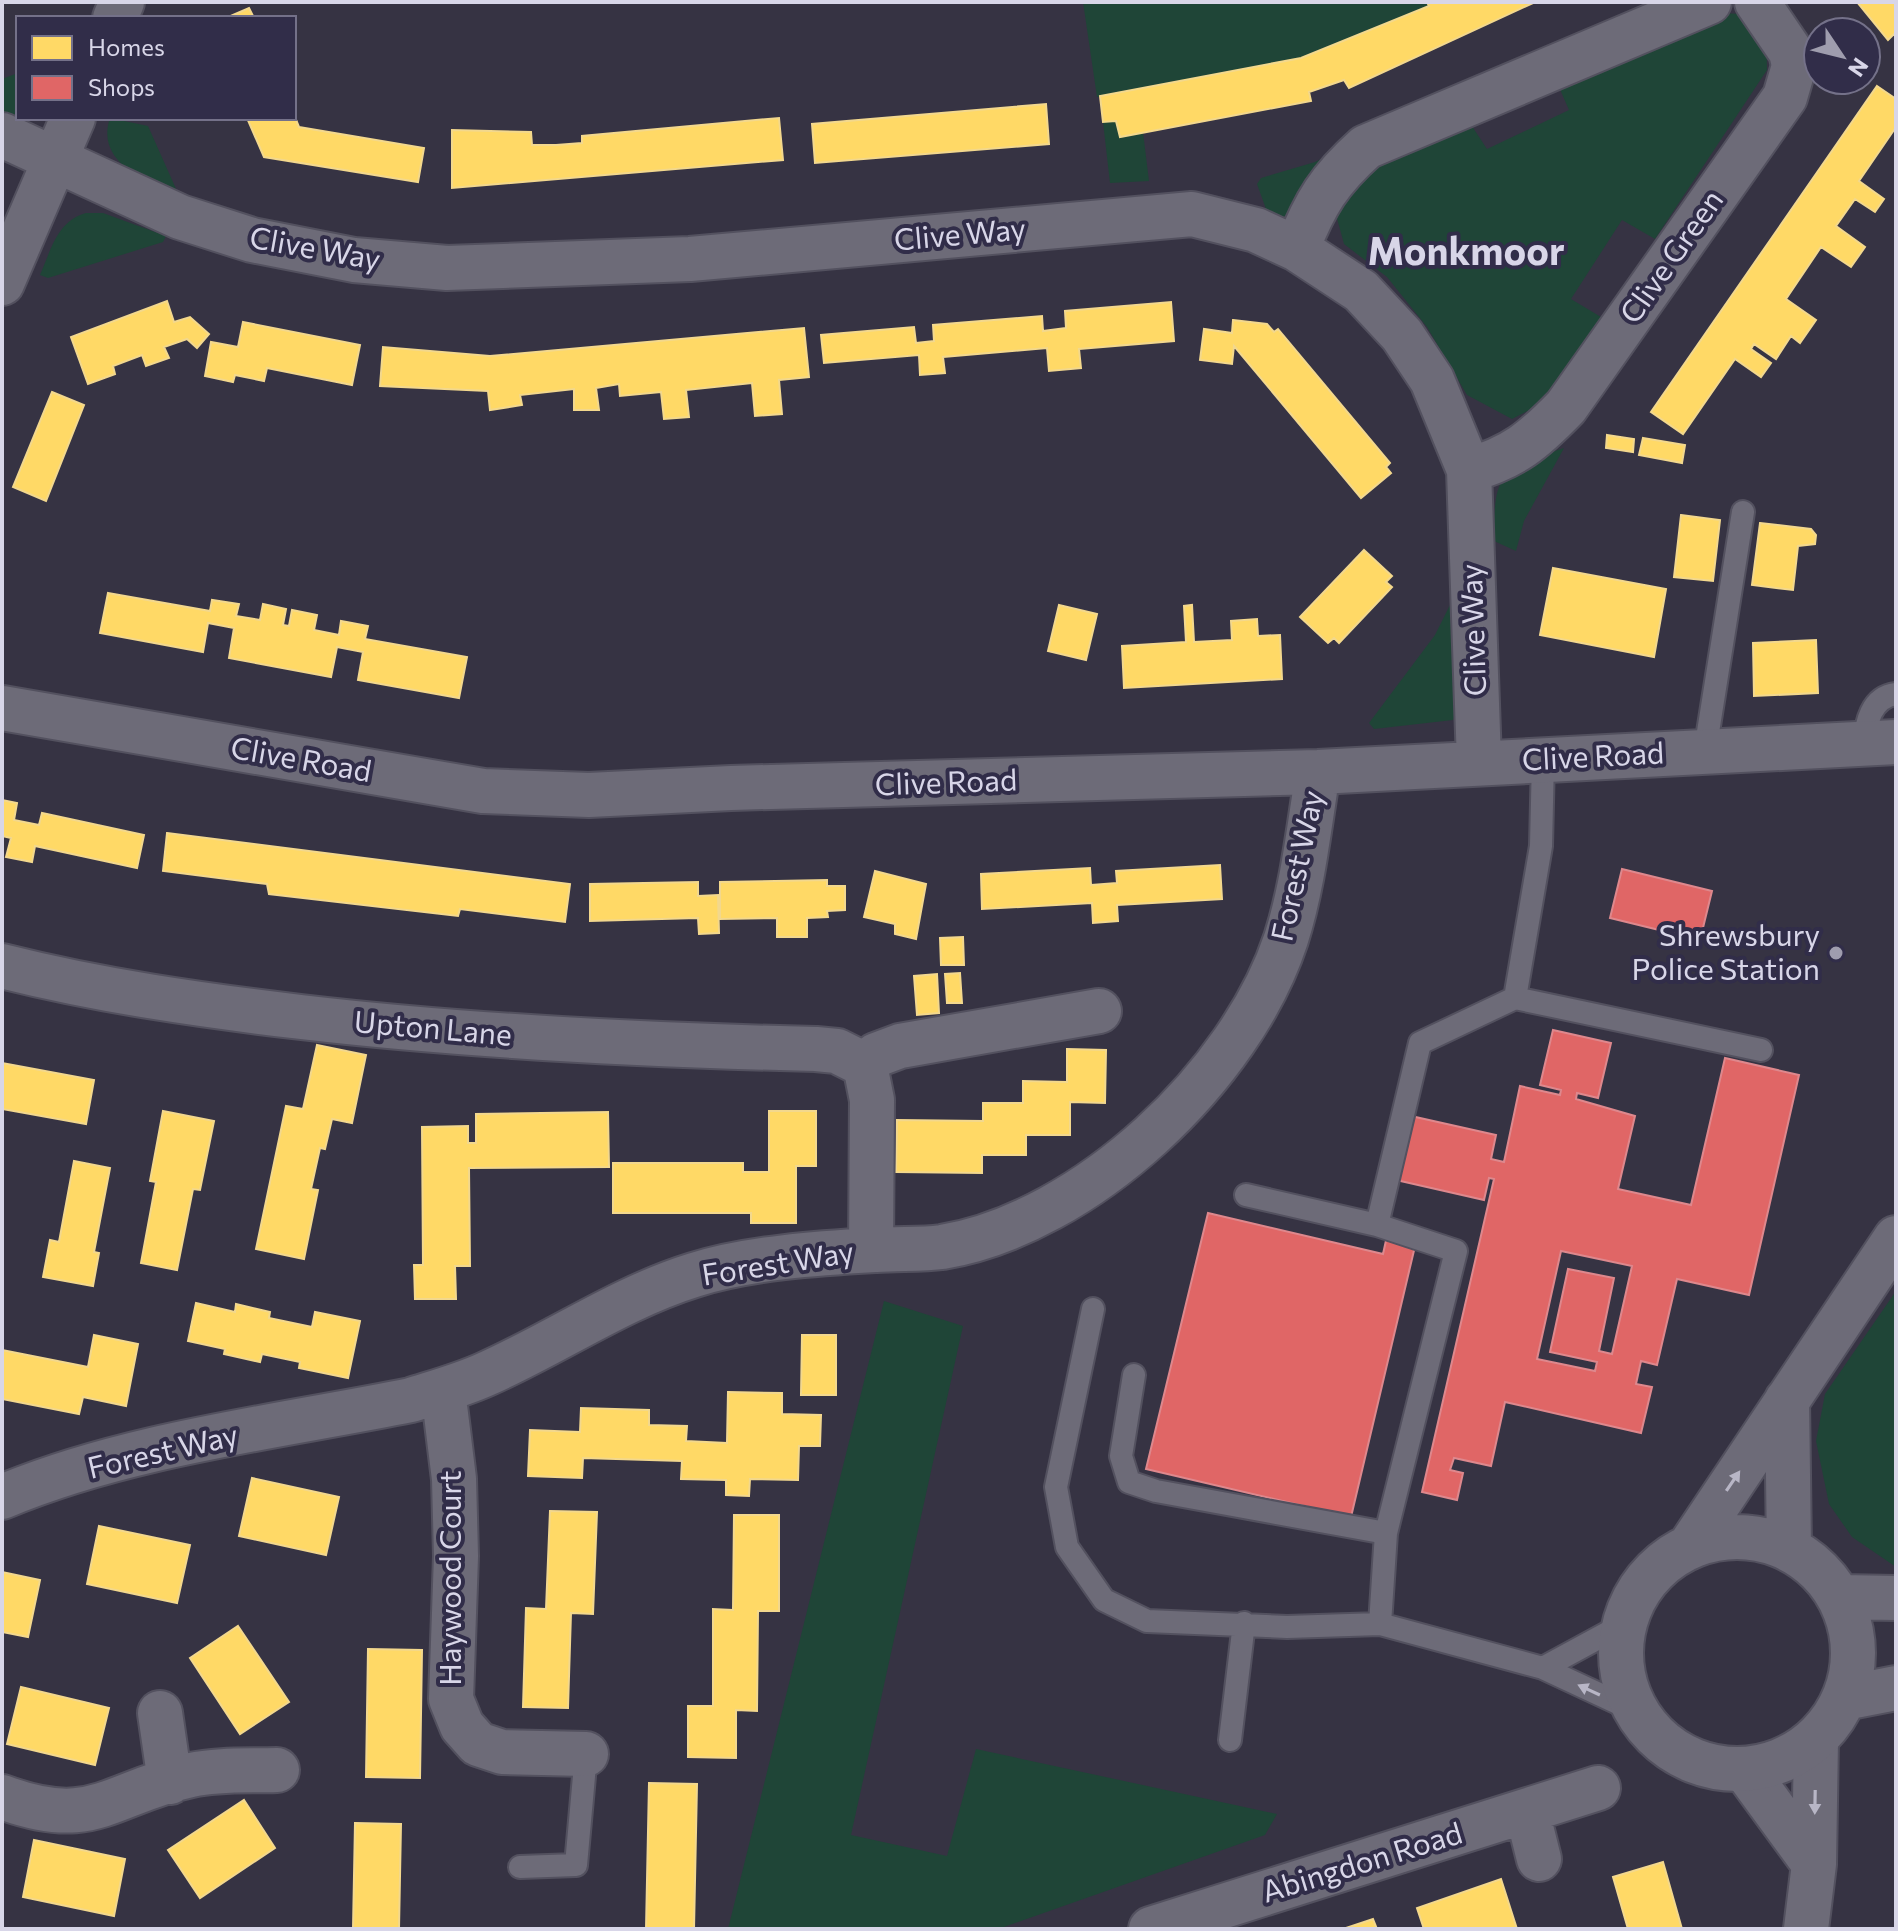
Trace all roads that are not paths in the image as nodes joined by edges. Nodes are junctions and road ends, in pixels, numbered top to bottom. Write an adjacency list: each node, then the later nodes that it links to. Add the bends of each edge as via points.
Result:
1 (1709, 2): 6 (street, via 1366,147 1338,172 1315,204)
2 (1757, 2): 8 (street, Clive Green, via 1791,52 1794,66 1785,97 1566,407 1503,460)
3 (72, 120): 5 (street)
4 (2, 135): 5 (street, Clive Way)
5 (56, 159): 6 (street, Clive Way, via 180,217 252,240 354,260 447,268 690,259 1192,214 1256,230); 7 (street)
6 (1297, 249): 8 (street, Clive Way, via 1361,291 1402,335 1432,380)
7 (2, 283)
8 (1469, 470): 15 (street, Clive Way)
9 (1743, 512): 13 (lane)
10 (1896, 694): 12 (lane, via 1867,715)
11 (2, 708): 16 (street, Clive Road, via 498,791 589,795)
12 (1880, 743): 13 (street, Clive Road)
13 (1705, 751): 14 (street, Clive Road)
14 (1543, 759): 15 (street, Clive Road); 18 (lane, via 1541,846)
15 (1479, 762): 16 (street, Clive Road)
16 (1318, 772): 25 (street, Forest Way, via 1286,939 1260,1001 1217,1065 1184,1101 1104,1172 1050,1210 1007,1229 942,1247)
17 (2, 966): 21 (street, Upton Lane, via 176,1002 394,1028 642,1045 837,1051)
18 (1515, 998): 20 (lane); 23 (lane, via 1420,1043)
19 (1099, 1011): 21 (street, via 900,1046)
20 (1761, 1050)
21 (865, 1065): 25 (street, via 872,1100)
22 (1246, 1195): 23 (lane)
23 (1377, 1225): 31 (lane, via 1456,1251)
24 (1894, 1243): 29 (street)
25 (871, 1250): 28 (street, Forest Way, via 694,1275 610,1309 486,1374)
26 (1093, 1309): 36 (lane, via 1056,1487 1067,1547 1104,1600 1147,1621)
27 (1134, 1375): 31 (lane, via 1121,1456 1129,1482)
28 (443, 1390): 30 (street, Forest Way, via 138,1455); 46 (street, Haywood Court, via 455,1495 451,1699 462,1726 478,1744 502,1752)
29 (1787, 1400): 32 (street, one-way to 29); 33 (street)
30 (2, 1497)
31 (1386, 1533): 37 (lane)
32 (1690, 1546): 33 (street, via 1727,1537); 38 (street, via 1641,1586)
33 (1789, 1549): 34 (street, via 1824,1575)
34 (1841, 1597): 35 (street); 41 (street, via 1852,1629 1854,1659)
35 (1896, 1598)
36 (1244, 1623): 37 (lane); 45 (lane)
37 (1380, 1624): 39 (lane)
38 (1624, 1624): 39 (lane); 42 (street, via 1620,1663)
39 (1543, 1668): 42 (lane, one-way to 39)
40 (1896, 1688): 41 (street)
41 (1845, 1698): 44 (street)
42 (1635, 1711): 48 (street, via 1659,1741 1708,1767)
43 (160, 1713): 49 (street)
44 (1816, 1739): 48 (street, via 1777,1764); 54 (street, one-way to 54)
45 (1230, 1740)
46 (586, 1754): 55 (lane, via 576,1865)
47 (277, 1770): 49 (street, via 213,1772)
48 (1746, 1771): 54 (street)
49 (170, 1782): 51 (street, via 94,1810 62,1813)
50 (1598, 1788): 52 (street, Abingdon Road)
51 (2, 1797)
52 (1527, 1811): 53 (street); 56 (street, Abingdon Road)
53 (1539, 1859)
54 (1814, 1864): 57 (street)
55 (520, 1867)
56 (1151, 1929)
57 (1806, 1929)

